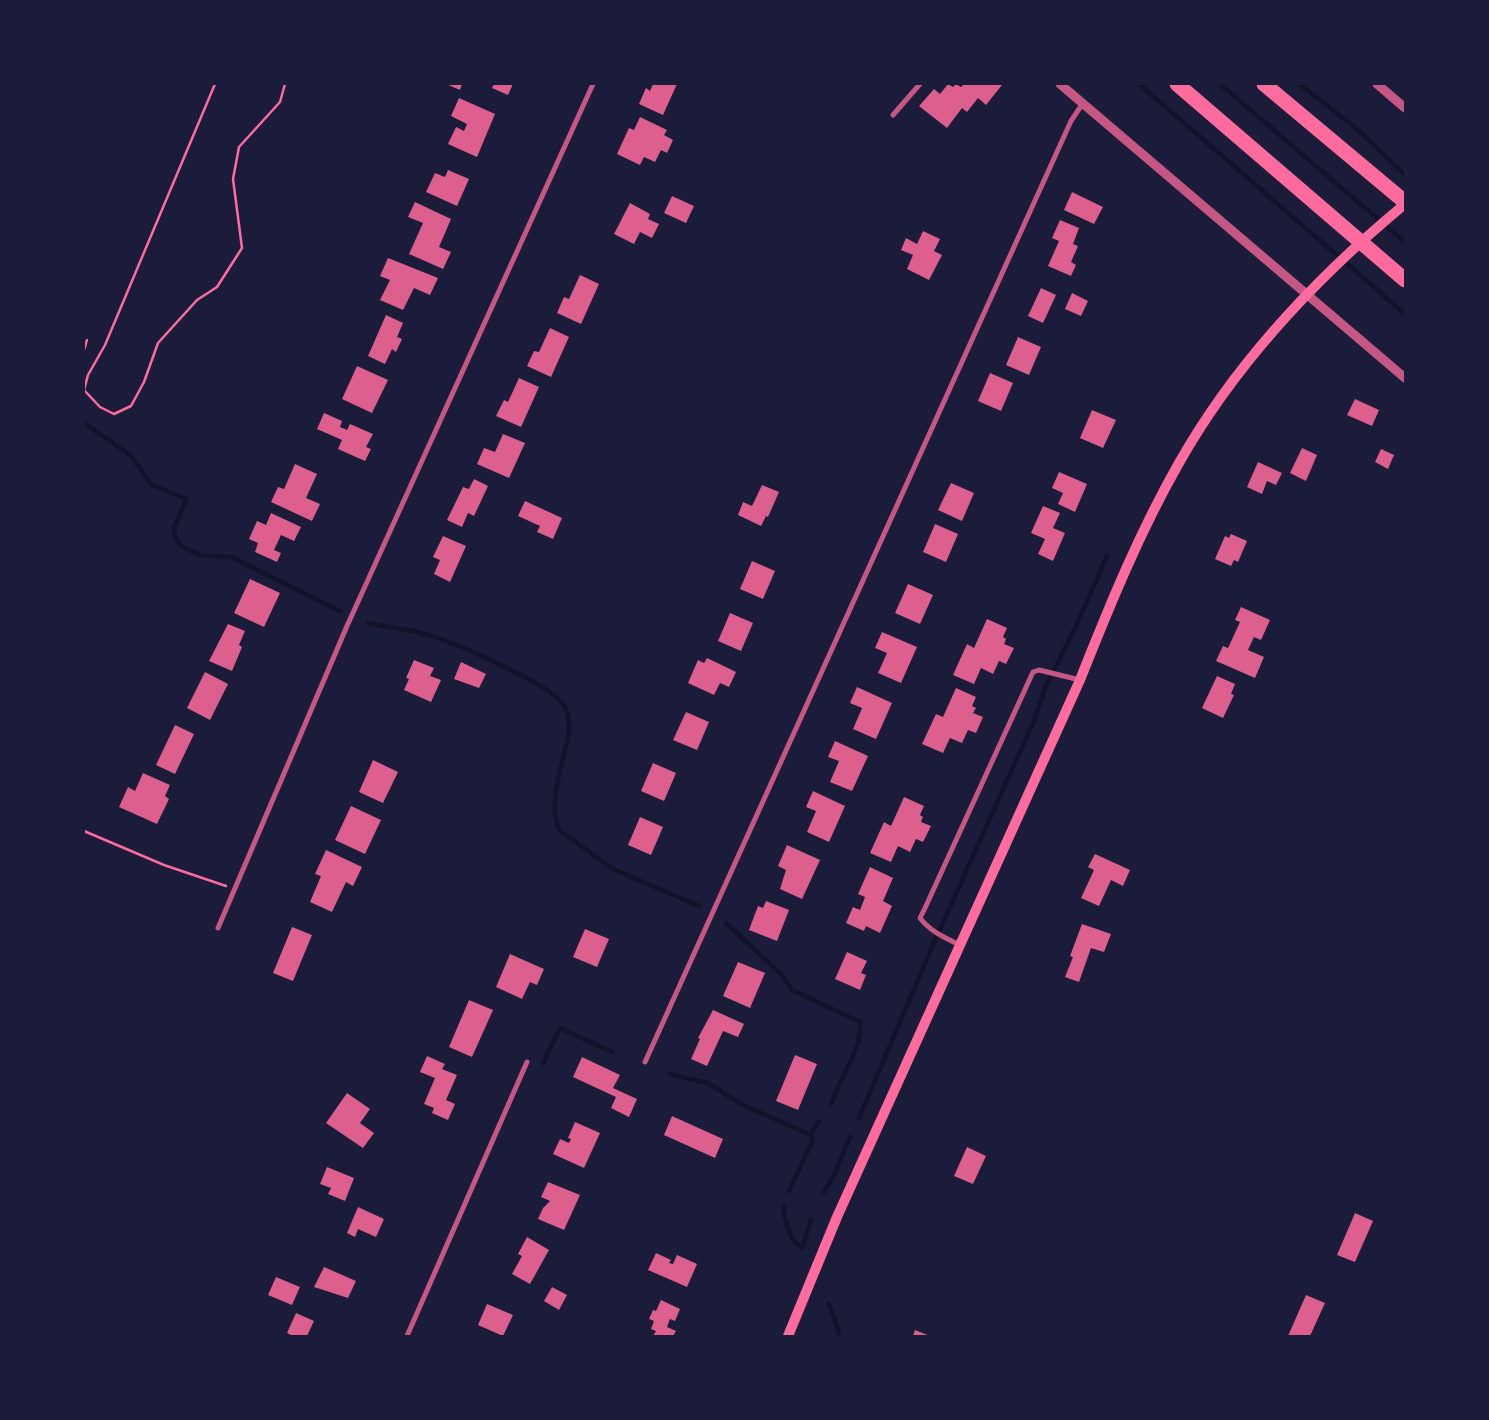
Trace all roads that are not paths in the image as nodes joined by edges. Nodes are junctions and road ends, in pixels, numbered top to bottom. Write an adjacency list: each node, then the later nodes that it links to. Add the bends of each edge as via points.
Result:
1 (592, 84): 15 (street, via 351,617)
2 (920, 84): 9 (street)
3 (1060, 84): 7 (street)
4 (1177, 84): 11 (highway)
5 (1264, 84): 10 (highway)
6 (1377, 84): 8 (street)
7 (1083, 103): 12 (street); 18 (street, via 1071,121)
8 (1405, 108)
9 (893, 115)
10 (1405, 203): 12 (main road)
11 (1405, 280)
12 (1308, 294): 13 (street); 14 (main road, via 1249,360 1179,462 1114,598)
13 (1405, 378)
14 (1080, 680): 16 (main road); 16 (street, via 1039,670 1033,672 920,918 935,933)
15 (218, 928)
16 (960, 946): 20 (main road, via 837,1218)
17 (527, 1062): 19 (street)
18 (645, 1062)
19 (407, 1336)
20 (788, 1336)

